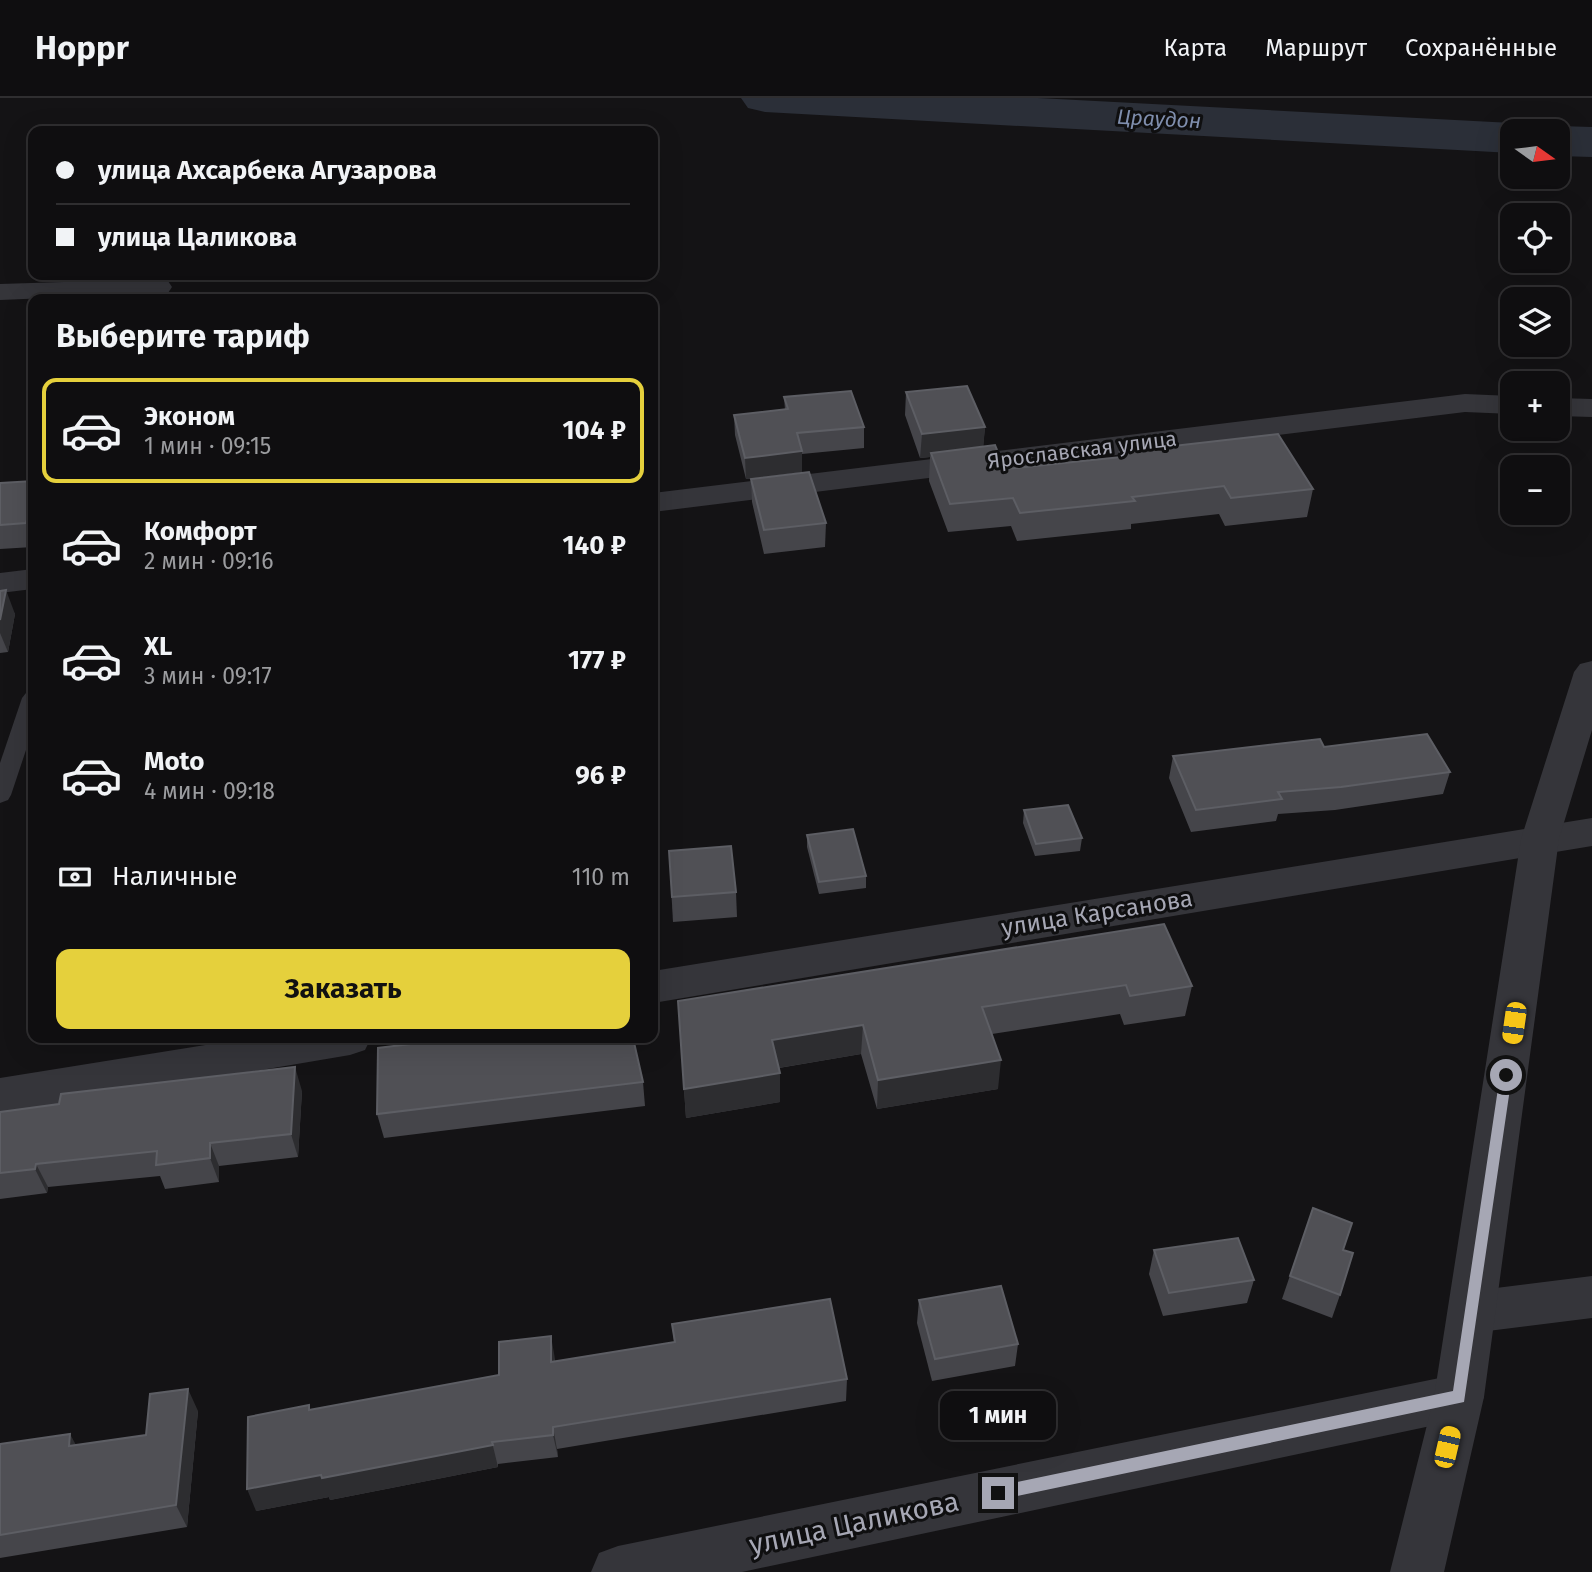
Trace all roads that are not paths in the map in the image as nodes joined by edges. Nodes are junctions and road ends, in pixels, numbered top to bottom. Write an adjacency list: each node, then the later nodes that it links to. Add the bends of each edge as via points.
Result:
1 (158, 287): 2 (street)
2 (0, 292)
3 (1500, 404): 6 (street, Ярославская улица, via 1465,402)
4 (1570, 407): 5 (street)
5 (1592, 408)
6 (658, 502)
7 (28, 580): 8 (street)
8 (0, 583)
9 (1592, 673): 13 (street)
10 (28, 713): 11 (lane)
11 (0, 794)
12 (1592, 832): 13 (street, улица Карсанова)
13 (1540, 839): 14 (street, улица Карсанова); 18 (street)
14 (658, 986)
15 (320, 1043): 16 (street)
16 (0, 1096)
17 (1592, 1297): 18 (street)
18 (1472, 1312): 19 (street)
19 (1459, 1397): 20 (street, улица Цаликова); 21 (street)
20 (618, 1572)
21 (1417, 1572)

